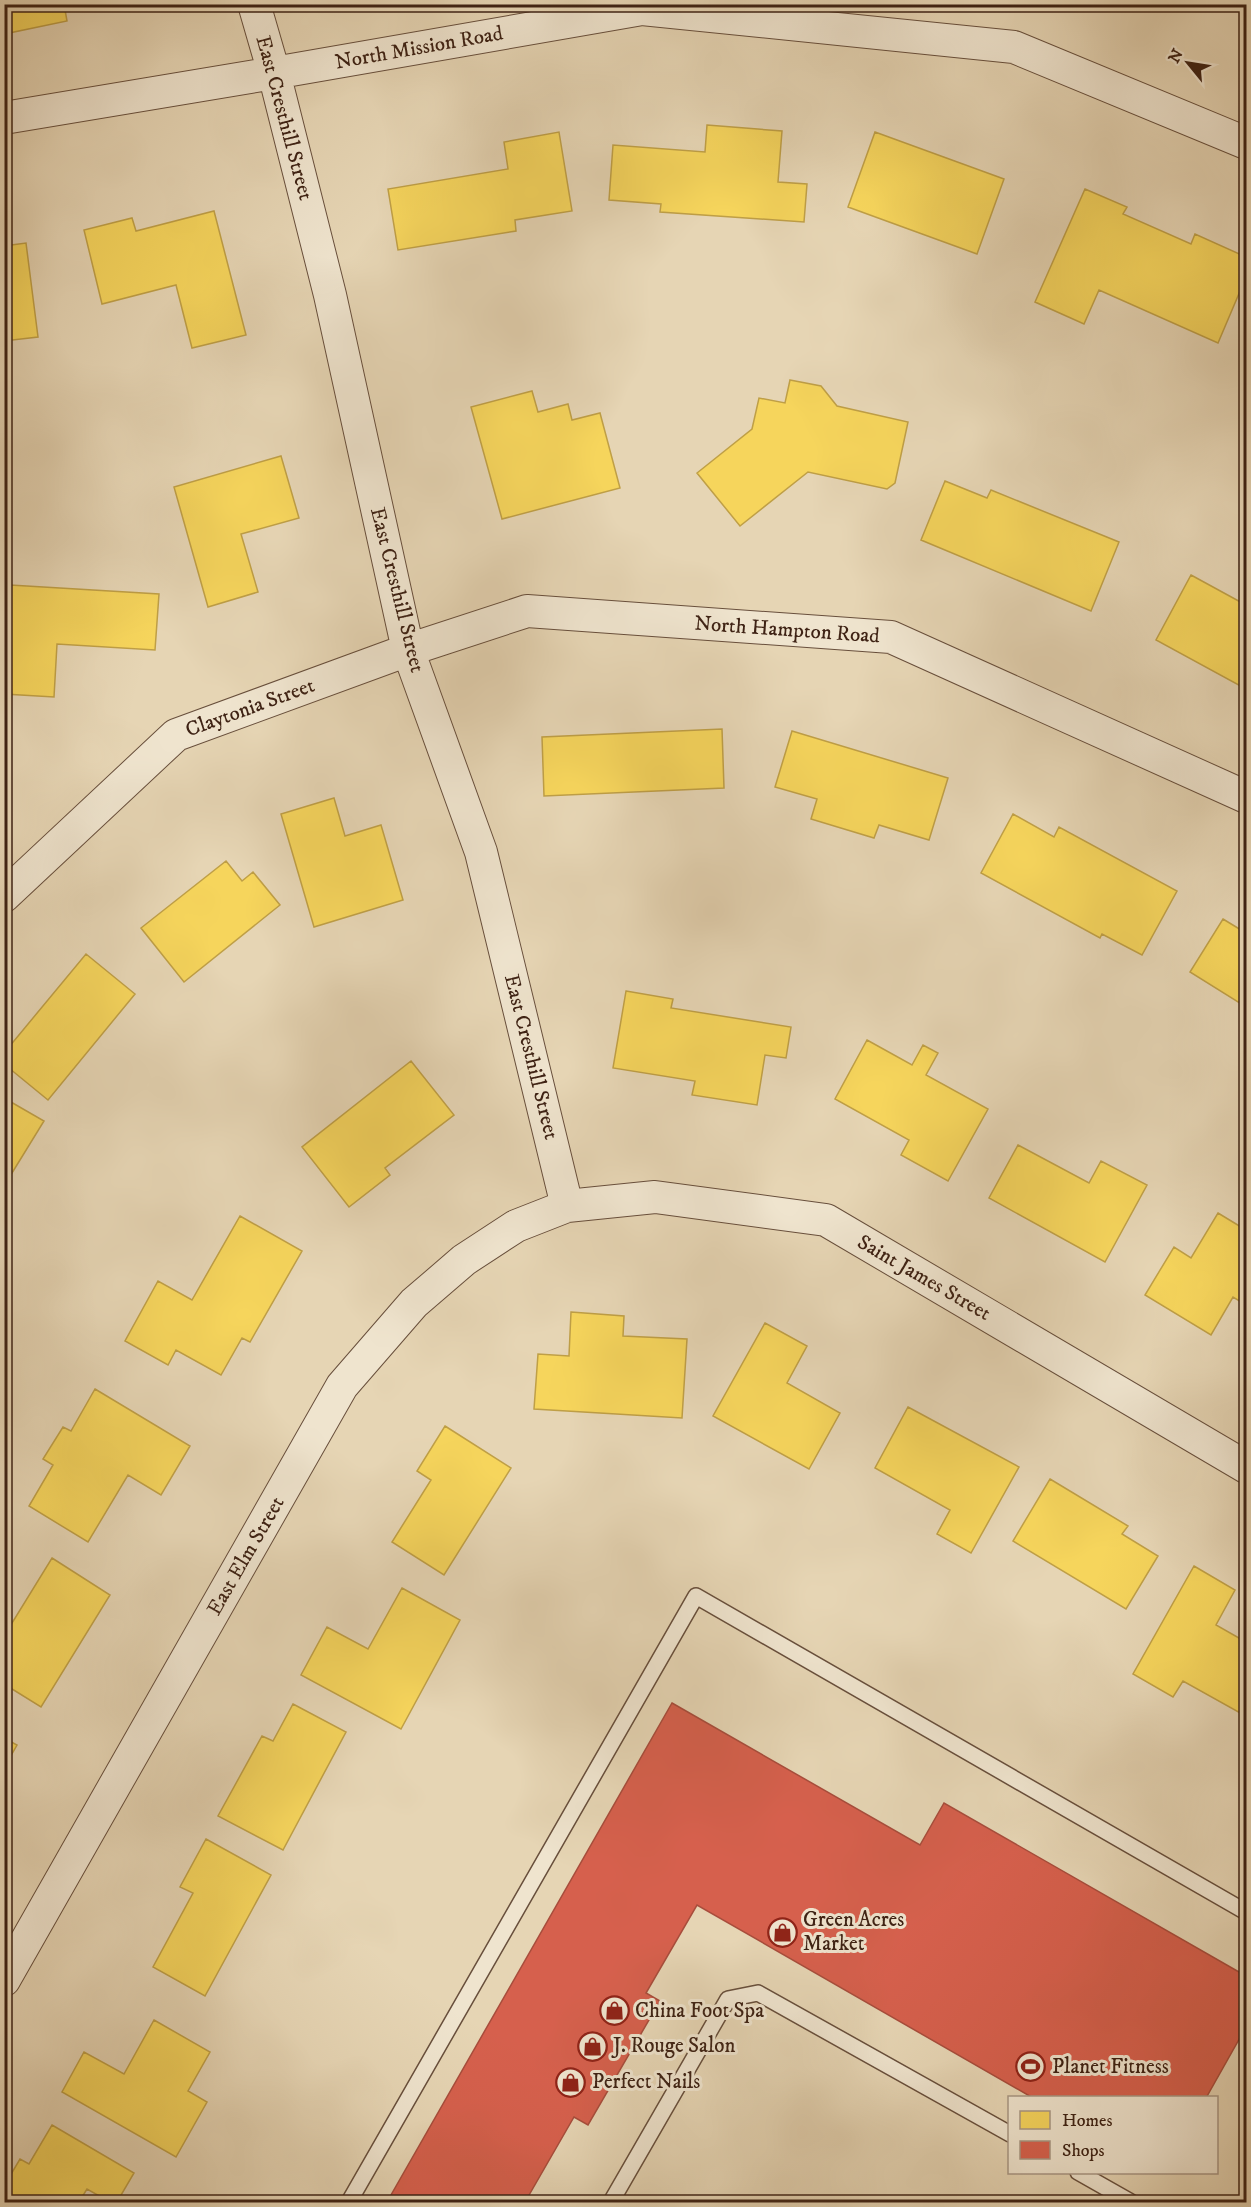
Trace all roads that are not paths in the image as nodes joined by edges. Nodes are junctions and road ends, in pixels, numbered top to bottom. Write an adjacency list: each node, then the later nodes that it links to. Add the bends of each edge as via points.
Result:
1 (254, 4): 2 (street, East Cresthill Street)
2 (274, 73): 3 (street, North Mission Road); 4 (street, North Mission Road, via 642,9 1014,47); 5 (street, East Cresthill Street, via 330,295)
3 (4, 118)
4 (1246, 142)
5 (408, 650): 6 (street, North Hampton Road, via 527,611 891,637); 7 (street, Claytonia Street, via 176,735); 8 (street, East Cresthill Street, via 481,852)
6 (1246, 797)
7 (5, 896)
8 (567, 1206): 9 (street, Saint James Street, via 655,1197 826,1221); 11 (street, East Elm Street, via 516,1226 464,1260 414,1303 342,1386)
9 (1246, 1467)
10 (1246, 1912): 14 (lane, via 696,1596)
11 (4, 1980)
12 (1008, 2133): 15 (lane, via 758,1993 728,1999)
13 (1082, 2174): 16 (lane)
14 (349, 2202)
15 (611, 2202)
16 (1131, 2202)

